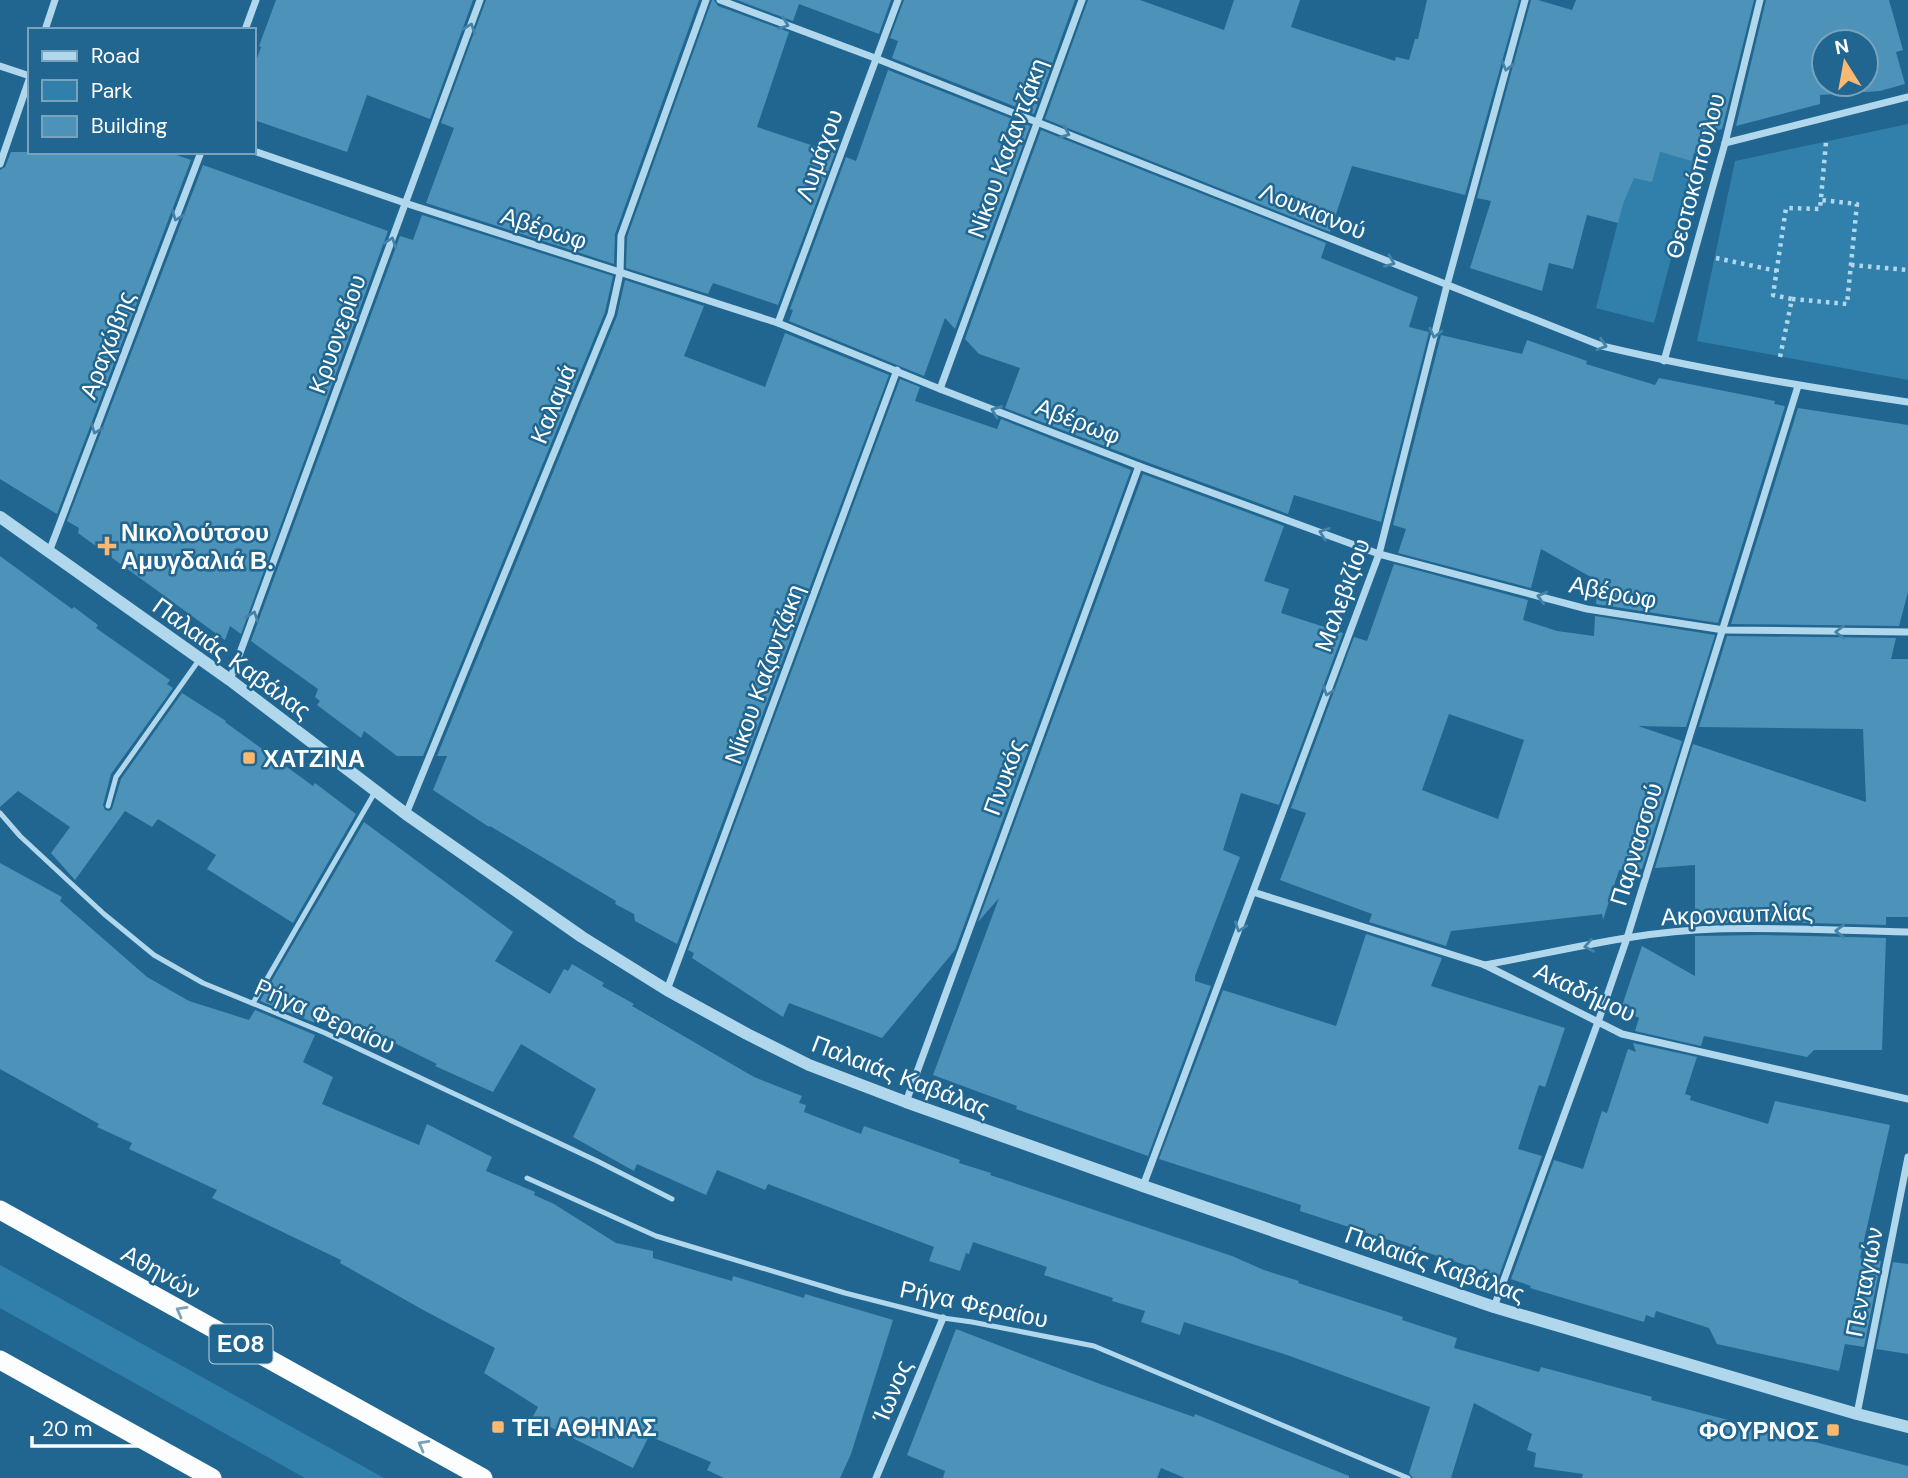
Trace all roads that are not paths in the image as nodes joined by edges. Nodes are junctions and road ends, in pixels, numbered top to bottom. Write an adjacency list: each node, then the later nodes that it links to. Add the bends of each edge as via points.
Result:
1 (55, 0): 10 (street)
2 (256, 0): 11 (street)
3 (480, 0): 22 (street, Κρυονερίου, one-way to 3)
4 (706, 0): 23 (street, Καλαμά, via 621,236)
5 (720, 0): 12 (street, Λουκιανού, one-way to 12)
6 (898, 0): 12 (street, Λυμάχου)
7 (1082, 0): 17 (street, Νίκου Καζαντζάκη)
8 (1525, 0): 24 (street, Μαλεβιζίου, one-way to 24)
9 (1760, 0): 18 (street, Θεοτοκόπουλου)
10 (46, 28)
11 (246, 28)
12 (875, 58): 17 (street, Λουκιανού); 25 (street, Λυμάχου)
13 (0, 66): 14 (street)
14 (28, 76)
15 (28, 83): 21 (street)
16 (1908, 97): 18 (street)
17 (1037, 122): 24 (street, Λουκιανού, one-way to 24); 29 (street, Νίκου Καζαντζάκη)
18 (1726, 143): 26 (street, Θεοτοκόπουλου)
19 (256, 152): 22 (street, Αβέρωφ)
20 (200, 154): 33 (street, Αραχώβης, one-way to 33)
21 (0, 164)
22 (405, 203): 23 (street, Αβέρωφ); 38 (street, Κρυονερίου, one-way to 22)
23 (620, 273): 25 (street, Αβέρωφ); 42 (street, Καλαμά, via 611,314)
24 (1447, 285): 26 (street, Λουκιανού, one-way to 26, via 1602,346); 34 (street, Μαλεβιζίου, one-way to 34)
25 (778, 323): 27 (street, Αβέρωφ)
26 (1664, 361): 28 (street, Λουκιανού)
27 (897, 370): 29 (street, Αβέρωφ); 47 (street, Νίκου Καζαντζάκη)
28 (1798, 386): 30 (street, Λουκιανού); 35 (street, Παρνασσού)
29 (940, 389): 31 (street, Αβέρωφ, one-way to 29)
30 (1908, 402)
31 (1139, 466): 34 (street, Αβέρωφ, one-way to 31); 51 (street, Πνυκός)
32 (0, 517): 33 (street, Παλαιάς Καβάλας)
33 (49, 552): 37 (street, Παλαιάς Καβάλας)
34 (1379, 554): 35 (street, Αβέρωφ, one-way to 34, via 1587,609); 43 (street, Μαλεβιζίου, one-way to 43)
35 (1724, 630): 36 (street, Αβέρωφ, one-way to 35); 45 (street, Παρνασσού)
36 (1908, 632)
37 (199, 660): 38 (street, Παλαιάς Καβάλας); 40 (lane, via 116,777)
38 (230, 680): 39 (street, Παλαιάς Καβάλας)
39 (375, 792): 42 (street, Παλαιάς Καβάλας); 48 (lane)
40 (108, 806)
41 (0, 813): 48 (lane, Ρήγα Φεραίου, via 153,955)
42 (406, 814): 47 (street, Παλαιάς Καβάλας, via 582,937)
43 (1253, 892): 46 (street, Ακαδήμου); 54 (street, Μαλεβιζίου, one-way to 54)
44 (1908, 932): 45 (street, Ακροναυπλίας, one-way to 45, via 1716,929)
45 (1627, 939): 46 (street, Ακροναυπλίας, one-way to 46); 49 (street, Παρνασσού)
46 (1485, 965): 49 (street, Ακαδήμου)
47 (667, 990): 51 (street, Παλαιάς Καβάλας, via 809,1065)
48 (253, 1003): 55 (lane, Ρήγα Φεραίου)
49 (1598, 1022): 50 (street, Ακαδήμου, via 1622,1034); 57 (street, Παρνασσού)
50 (1908, 1099)
51 (906, 1102): 54 (street, Παλαιάς Καβάλας)
52 (1908, 1157): 60 (street, Πενταγιών)
53 (527, 1178): 58 (lane, Ρήγα Φεραίου, via 656,1236)
54 (1143, 1186): 57 (street, Παλαιάς Καβάλας)
55 (672, 1199)
56 (0, 1210): 63 (highway, Αθηνών / ΕΟ8, one-way to 56)
57 (1494, 1307): 60 (street, Παλαιάς Καβάλας)
58 (943, 1318): 64 (street, Ίωνος); 65 (lane, Ρήγα Φεραίου, via 1094,1346)
59 (0, 1360): 62 (highway)
60 (1857, 1414): 61 (street, Παλαιάς Καβάλας)
61 (1908, 1427)
62 (212, 1478)
63 (483, 1478)
64 (876, 1478)
65 (1408, 1478)

